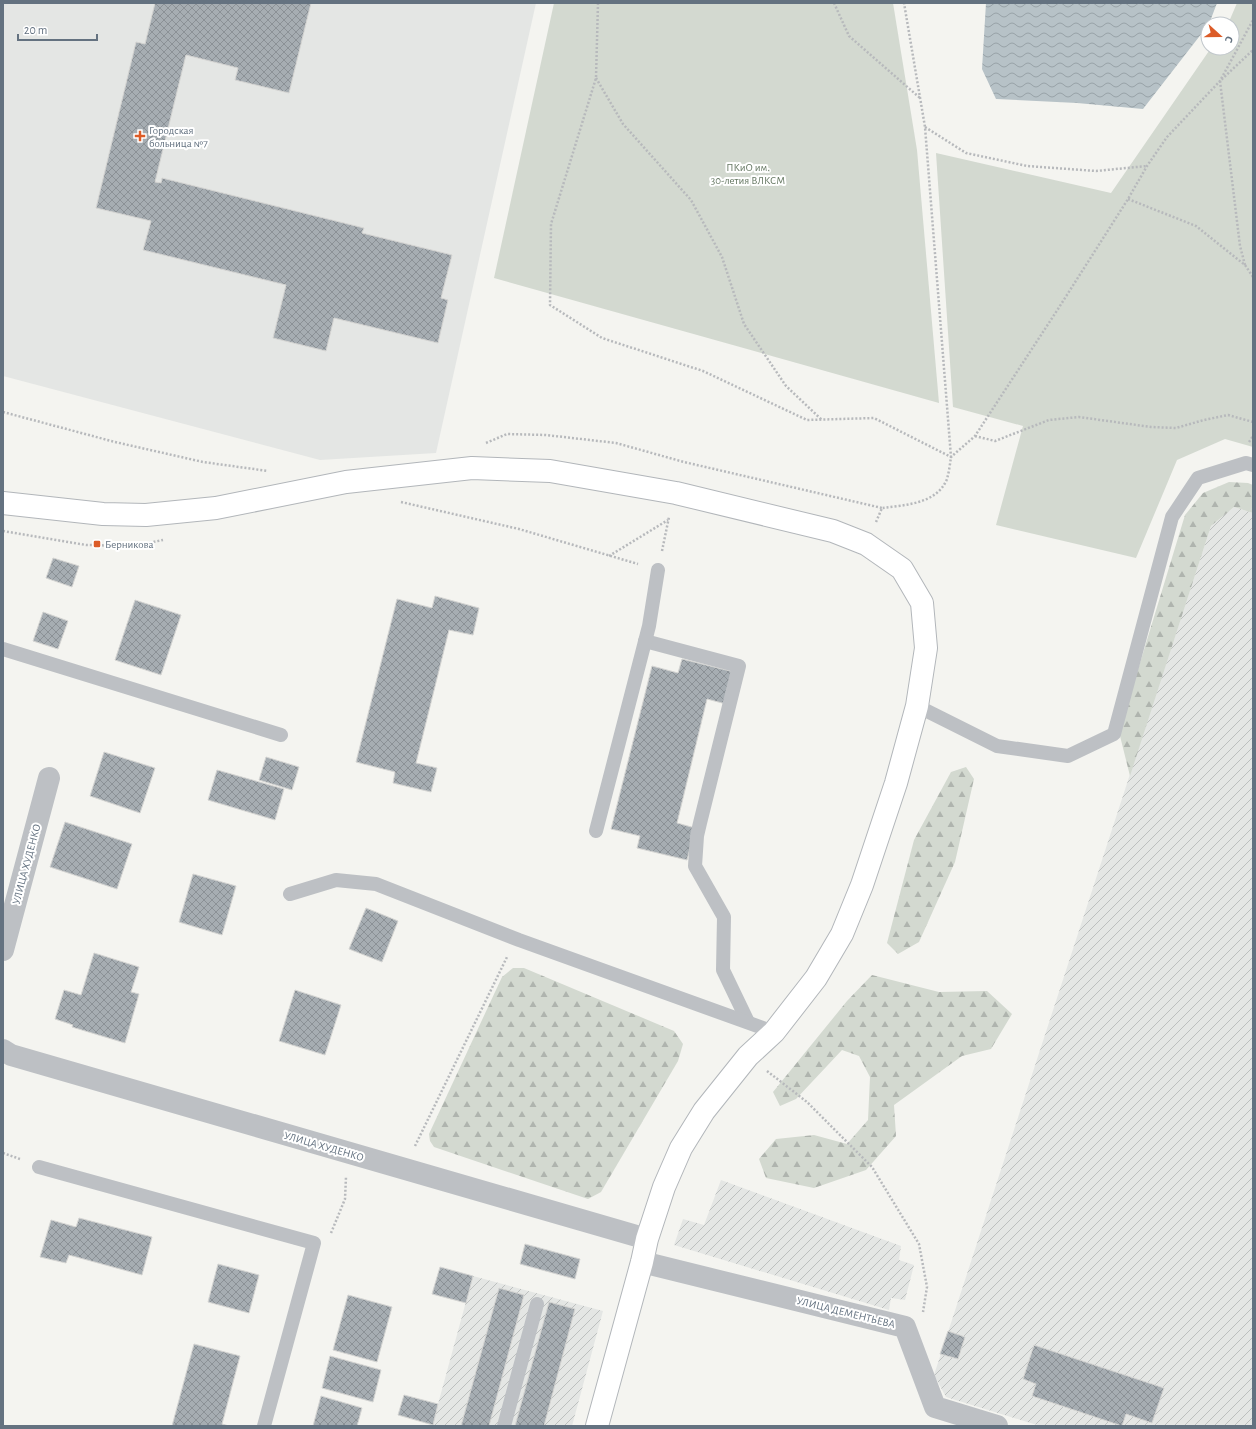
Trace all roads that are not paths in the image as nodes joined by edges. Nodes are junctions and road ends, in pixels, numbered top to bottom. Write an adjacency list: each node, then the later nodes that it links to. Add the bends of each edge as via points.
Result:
1 (1253, 465): 6 (lane, via 1246,463 1198,478 1172,517 1114,734 1068,756 996,746)
2 (3, 504): 6 (main road, via 103,514 146,515 216,508 346,482 472,468 550,472 676,493 833,531 866,544 902,569 922,603 926,648)
3 (658, 570): 4 (lane)
4 (645, 641): 9 (lane); 12 (lane, via 739,666 697,836 695,866 724,917 724,970)
5 (3, 649): 7 (lane)
6 (917, 706): 13 (main road, via 896,783 862,885 842,934 816,978)
7 (281, 735)
8 (49, 778): 11 (street, УЛИЦА ХУДЕНКО)
9 (596, 831)
10 (290, 894): 12 (lane, via 336,880 376,884 519,940)
11 (3, 950)
12 (748, 1022): 13 (lane)
13 (774, 1032): 16 (main road, via 748,1056 704,1111 681,1148 664,1187)
14 (3, 1050): 16 (street, УЛИЦА ХУДЕНКО, via 11,1055)
15 (39, 1167): 19 (lane, via 314,1243)
16 (647, 1239): 17 (main road)
17 (642, 1262): 21 (main road); 22 (street, УЛИЦА ДЕМЕНТЬЕВА, via 905,1327 935,1407)
18 (537, 1304): 20 (lane)
19 (264, 1426)
20 (504, 1426)
21 (597, 1426)
22 (997, 1426)

